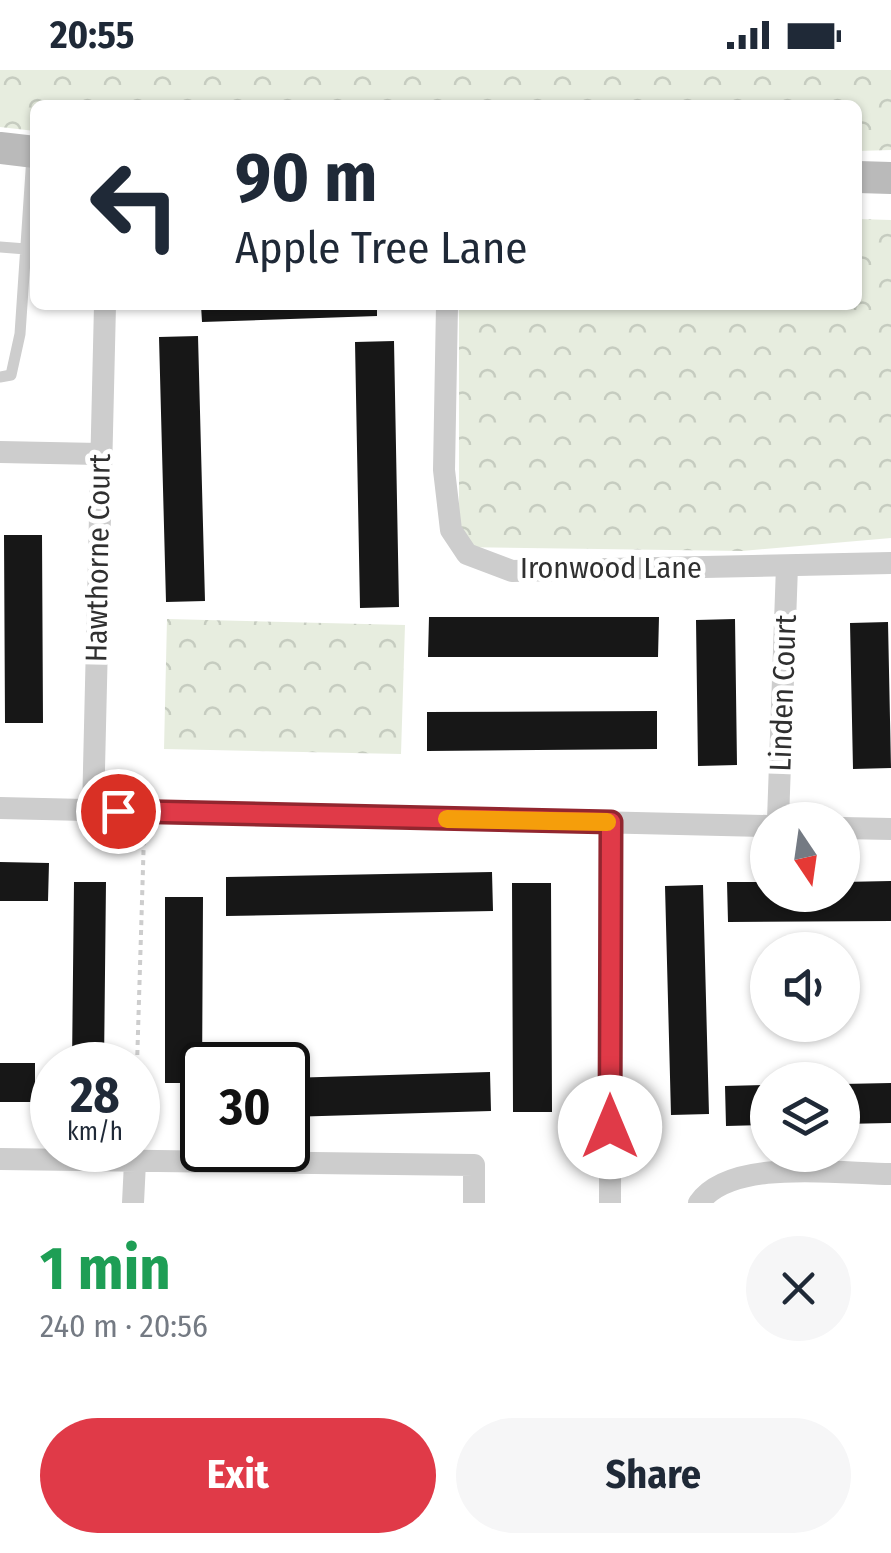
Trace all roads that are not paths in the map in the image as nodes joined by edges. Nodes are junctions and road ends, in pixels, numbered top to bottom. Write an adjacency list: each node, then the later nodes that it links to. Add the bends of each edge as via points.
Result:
1 (22, 151): 5 (lane)
2 (862, 177): 3 (main road)
3 (891, 178)
4 (0, 247): 5 (lane)
5 (26, 249): 8 (lane, via 20,334 10,375)
6 (105, 310): 10 (street, Hawthorne Court)
7 (447, 310): 12 (street, Ironwood Lane, via 444,470 451,530 467,554 512,571)
8 (0, 376)
9 (0, 452): 10 (street)
10 (99, 454): 15 (street, Hawthorne Court)
11 (891, 564): 12 (street, Ironwood Lane)
12 (787, 566): 13 (street, Linden Court)
13 (779, 802)
14 (0, 808): 15 (street)
15 (93, 811): 16 (street)
16 (611, 822): 17 (street); 27 (street)
17 (750, 826)
18 (860, 828): 19 (street)
19 (891, 829)
20 (0, 1159): 21 (street)
21 (30, 1160)
22 (160, 1162): 26 (street, via 474,1166)
23 (134, 1172): 25 (street)
24 (891, 1174): 28 (street, via 765,1172 723,1182)
25 (134, 1203)
26 (474, 1203)
27 (610, 1203)
28 (699, 1203)

